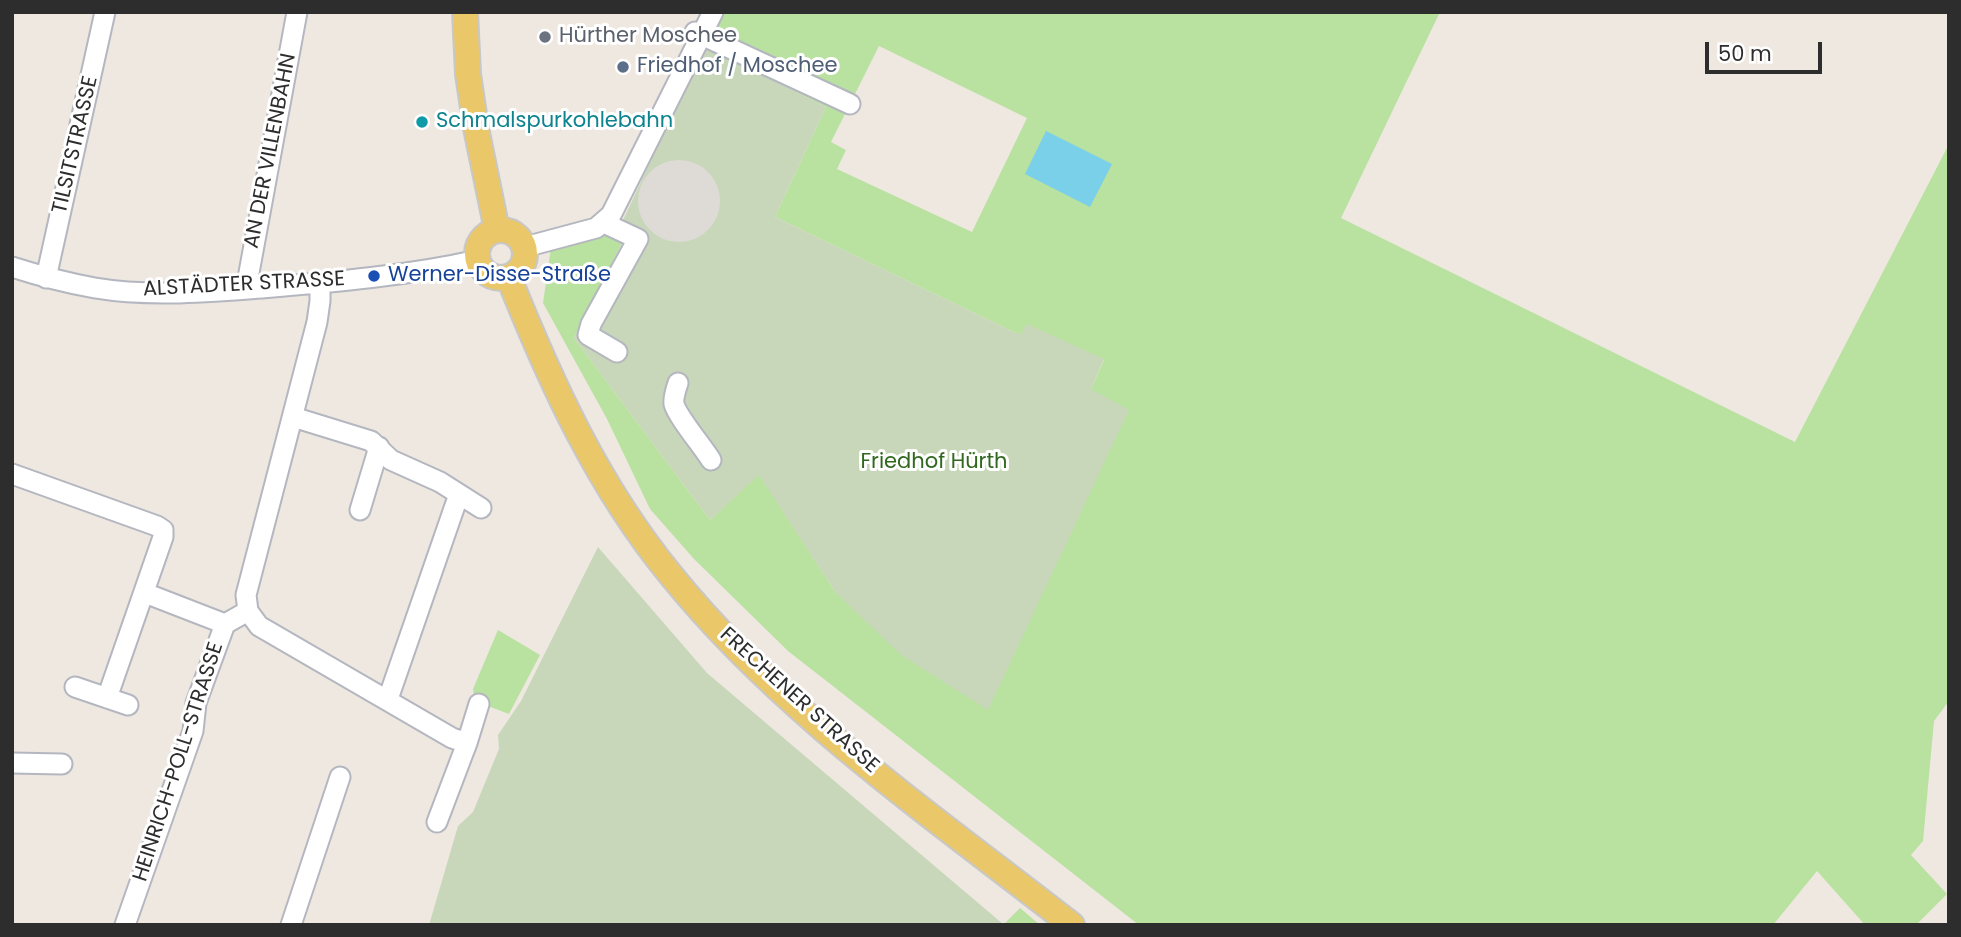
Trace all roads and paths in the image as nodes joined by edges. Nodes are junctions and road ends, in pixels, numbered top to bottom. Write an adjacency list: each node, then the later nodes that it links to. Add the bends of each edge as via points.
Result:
1 (105, 12): 12 (street, TILSITSTRASSE)
2 (297, 12): 15 (street, AN DER VILLENBAHN)
3 (465, 12): 8 (main road, via 476,128)
4 (713, 12): 5 (street)
5 (698, 34): 6 (street); 7 (street)
6 (850, 104)
7 (604, 223): 9 (street); 16 (street, via 638,239 590,324 588,335)
8 (498, 230): 9 (main road, via 517,236); 10 (main road, via 479,244)
9 (525, 247): 13 (main road, via 523,266)
10 (478, 260): 13 (main road, via 486,274); 14 (street, ALSTÄDTER STRASSE)
11 (12, 267): 12 (street, ALSTÄDTER STRASSE)
12 (46, 278): 15 (street, ALSTÄDTER STRASSE, via 137,292)
13 (509, 278): 40 (main road, FRECHENER STRASSE, via 586,451 669,574 761,672 825,730)
14 (320, 284): 15 (street, ALSTÄDTER STRASSE); 18 (street, via 317,322)
15 (246, 289)
16 (617, 352)
17 (678, 383): 20 (street, via 674,404 679,416)
18 (293, 417): 19 (street); 26 (street, via 246,596)
19 (379, 447): 22 (street, via 391,460); 24 (street)
20 (711, 460)
21 (12, 474): 25 (street, via 163,530)
22 (459, 494): 23 (street); 30 (street)
23 (481, 508)
24 (360, 510)
25 (145, 593): 27 (street); 29 (street)
26 (248, 611): 27 (street, HEINRICH-POLL-STRASSE); 30 (street, via 259,626)
27 (225, 624): 38 (street, HEINRICH-POLL-STRASSE, via 196,703 194,731)
28 (75, 687): 29 (street)
29 (107, 698): 32 (street)
30 (388, 699): 33 (street)
31 (478, 704): 33 (street)
32 (128, 705)
33 (467, 743): 37 (street)
34 (12, 764): 35 (street)
35 (62, 764)
36 (340, 778): 39 (street)
37 (437, 822)
38 (125, 925)
39 (291, 925)
40 (1072, 925)

